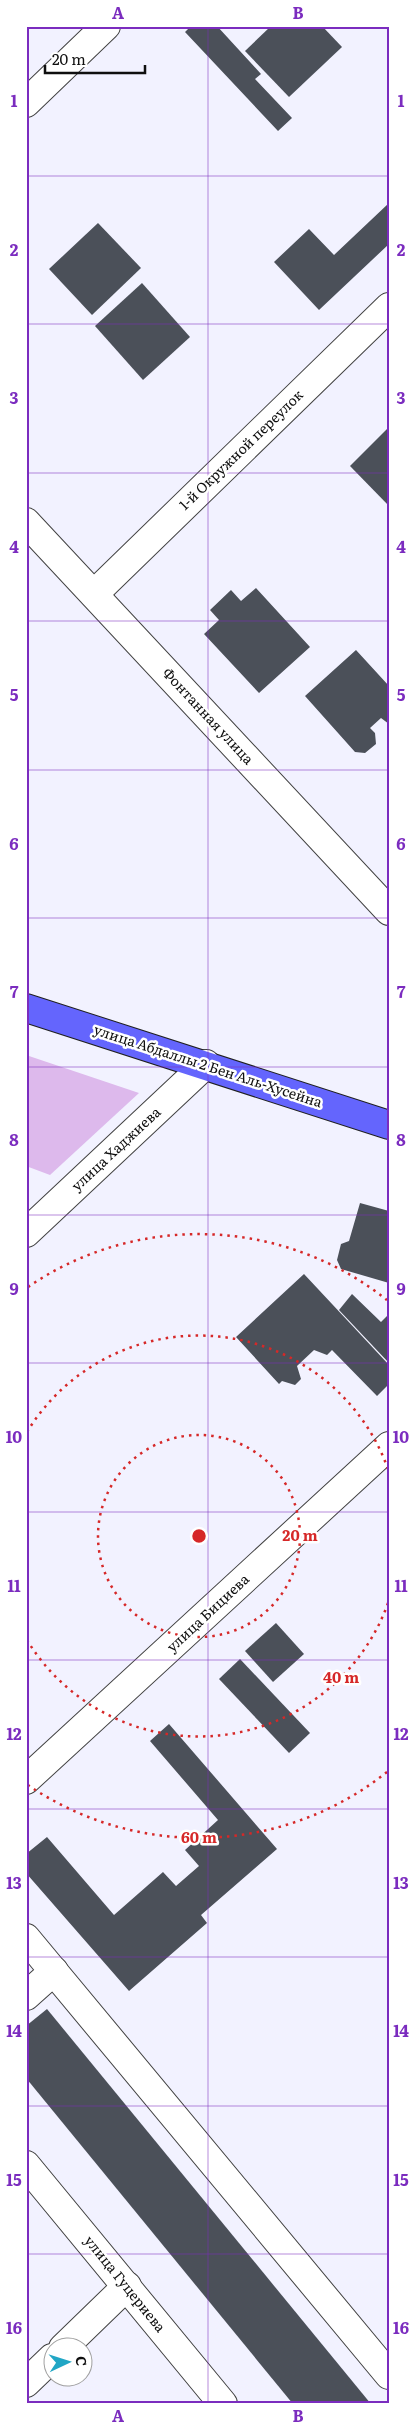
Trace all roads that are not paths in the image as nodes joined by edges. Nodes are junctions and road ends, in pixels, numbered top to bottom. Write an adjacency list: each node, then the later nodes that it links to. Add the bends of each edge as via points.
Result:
1 (106, 26): 2 (street)
2 (26, 103)
3 (389, 307): 5 (street, 1-й Окружной переулок)
4 (26, 522): 5 (street, Фонтанная улица)
5 (94, 594): 6 (street, Фонтанная улица)
6 (385, 900)
7 (26, 1008): 8 (main road, улица Абдаллы 2 Бен Аль-Хусейна)
8 (206, 1064): 9 (main road, улица Абдаллы 2 Бен Аль-Хусейна); 10 (street, улица Хаджиева)
9 (389, 1125)
10 (26, 1233)
11 (389, 1446): 12 (street, улица Бициева)
12 (26, 1780)
13 (26, 1938): 14 (street)
14 (54, 1971): 15 (street); 20 (street)
15 (26, 1996)
16 (26, 2165): 17 (street, улица Гуцериева)
17 (127, 2286): 18 (street); 22 (street, улица Гуцериева)
18 (73, 2338)
19 (42, 2368): 21 (street)
20 (389, 2375)
21 (26, 2383)
22 (222, 2404)

